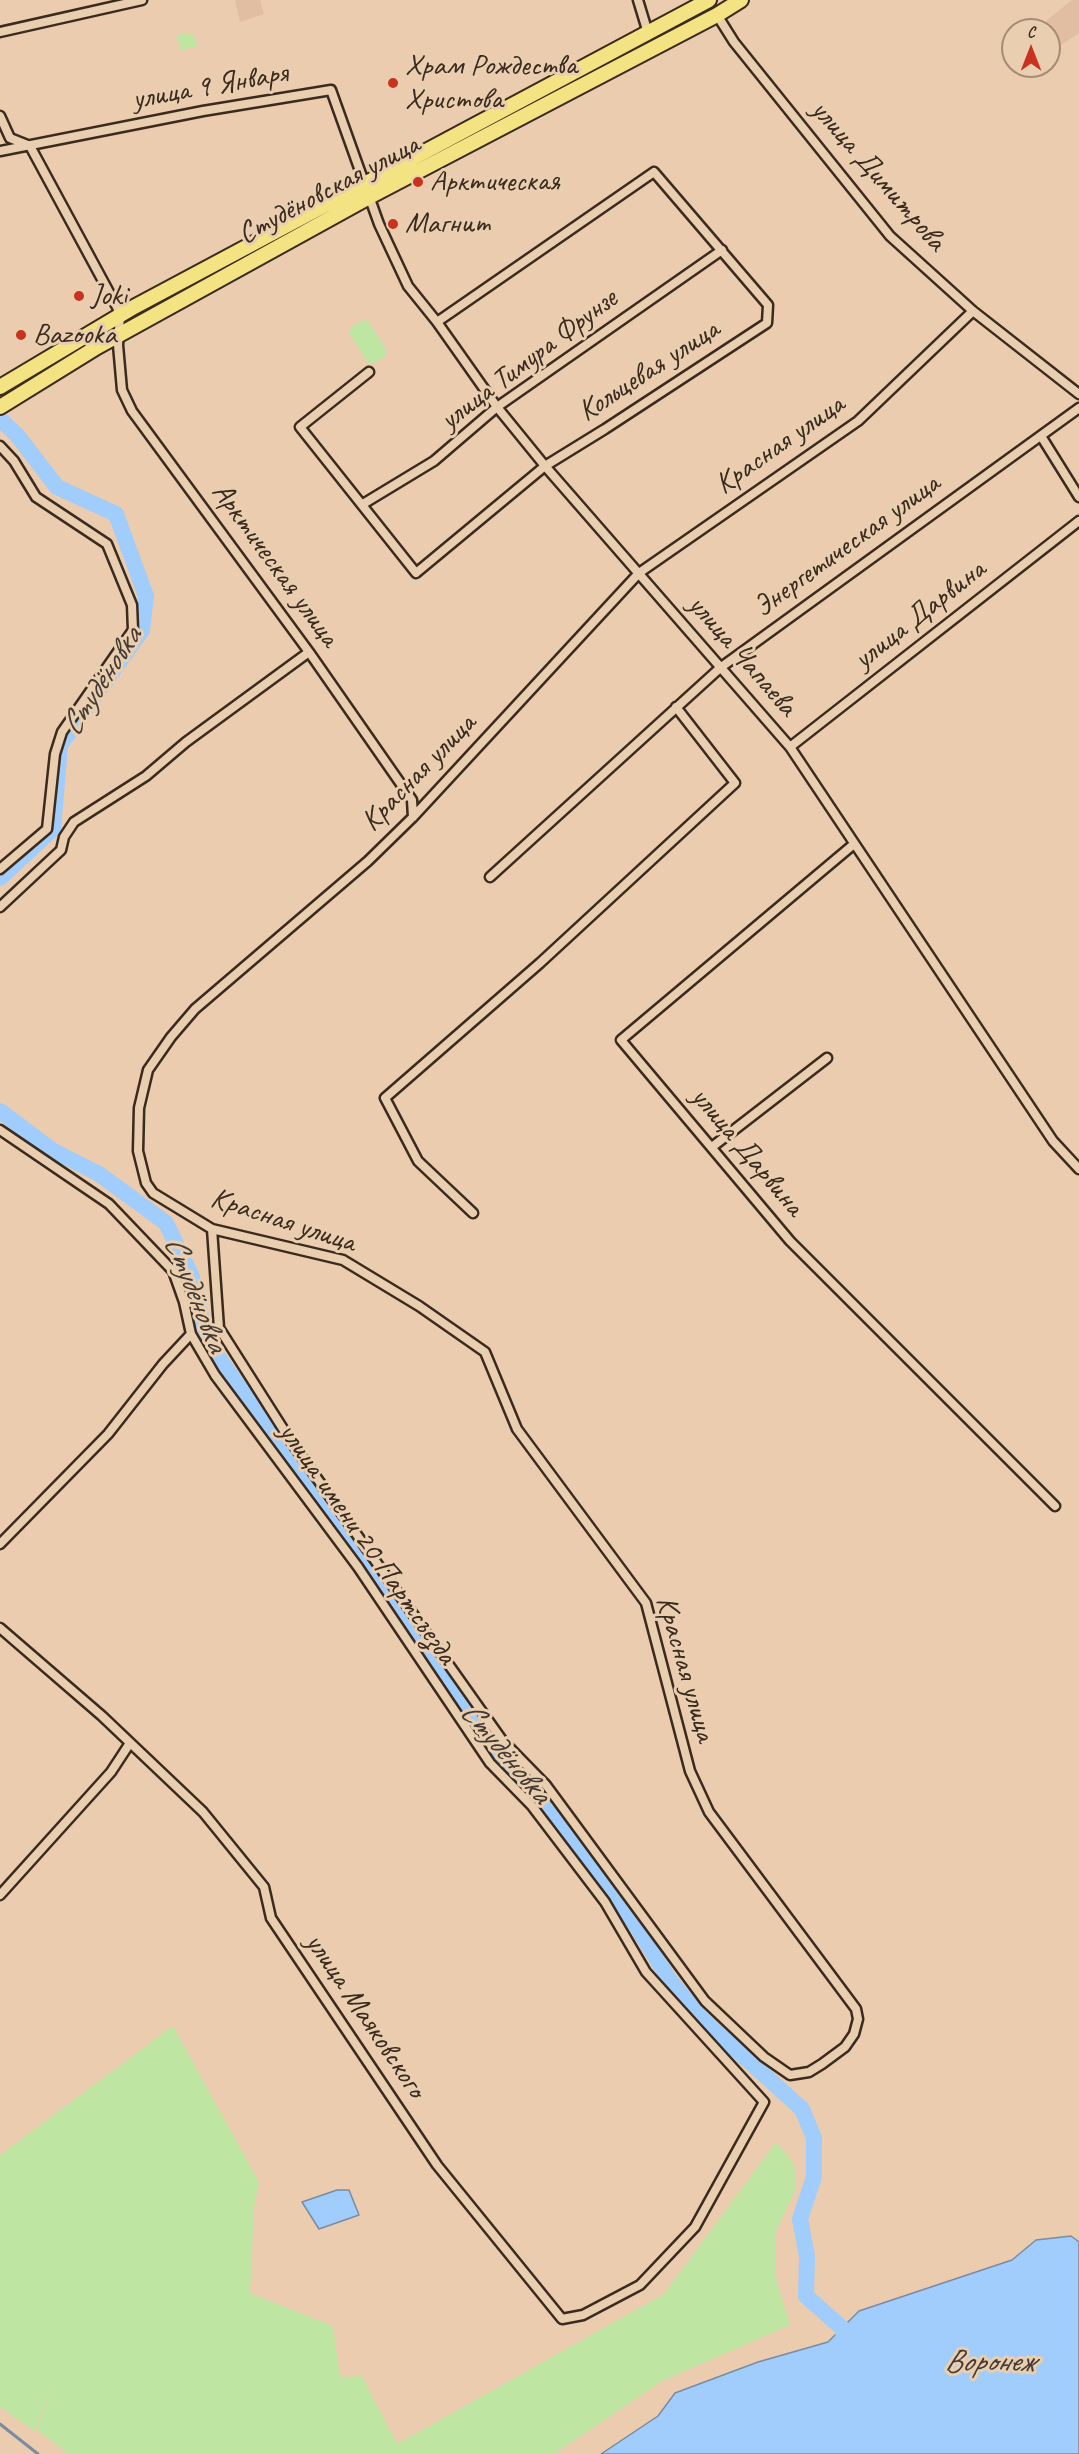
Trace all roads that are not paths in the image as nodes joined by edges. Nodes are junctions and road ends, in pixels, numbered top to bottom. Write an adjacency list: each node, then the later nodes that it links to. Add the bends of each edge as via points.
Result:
1 (142, 0): 6 (street)
2 (638, 0): 7 (street)
3 (709, 0): 7 (main road, Студёновская улица)
4 (741, 0): 5 (main road, Студёновская улица)
5 (717, 15): 12 (main road, Студёновская улица); 15 (street, улица Димитрова, via 734,42 890,236)
6 (0, 32)
7 (648, 33): 11 (main road, Студёновская улица)
8 (0, 116): 9 (street, via 10,138)
9 (30, 146): 10 (street, улица 9 Января); 11 (street, улица 9 Января, via 331,90); 16 (street)
10 (0, 151)
11 (364, 184): 12 (street, улица Чапаева); 14 (main road, Студёновская улица)
12 (369, 197): 17 (main road, Студёновская улица); 18 (street, улица Чапаева, via 408,286)
13 (722, 250): 18 (street, Кольцевая улица, via 654,172); 26 (street, улица Тимура Фрунзе); 30 (street, Кольцевая улица, via 768,305 768,323)
14 (134, 307): 16 (main road, Студёновская улица); 17 (main road, via 129,316)
15 (973, 311): 24 (street, улица Димитрова); 34 (street, Красная улица, via 858,421)
16 (120, 315): 19 (main road, Студёновская улица); 20 (street, Арктическая улица)
17 (142, 322): 20 (main road, Студёновская улица)
18 (437, 322): 26 (street, улица Чапаева)
19 (88, 333): 21 (main road, via 99,333 102,337); 23 (main road, Студёновская улица)
20 (119, 335): 21 (main road, Студёновская улица); 35 (street, Арктическая улица, via 122,390 132,411)
21 (97, 347): 25 (main road, Студёновская улица)
22 (369, 372): 32 (street, Кольцевая улица, via 300,426)
23 (1, 387)
24 (1079, 394)
25 (5, 404)
26 (497, 407): 30 (street, улица Чапаева); 32 (street, улица Тимура Фрунзе, via 434,461)
27 (1079, 408): 28 (street, Энергетическая улица)
28 (1041, 436): 31 (street); 36 (street, Энергетическая улица)
29 (0, 446): 41 (street, via 15,461 36,497 107,544 132,605 133,630 62,732 55,754 47,829)
30 (545, 466): 32 (street, Кольцевая улица, via 416,573); 34 (street, улица Чапаева)
31 (1079, 497)
32 (363, 504)
33 (1079, 520): 38 (street, улица Дарвина)
34 (639, 573): 36 (street, улица Чапаева); 39 (street, Красная улица)
35 (309, 652): 39 (street, Арктическая улица, via 412,800); 43 (street, via 186,742 146,777 74,822 61,850)
36 (720, 668): 37 (street, Энергетическая улица); 38 (street, улица Чапаева)
37 (676, 707): 42 (street, Энергетическая улица); 48 (street, via 735,783 540,963 385,1098 418,1161)
38 (790, 747): 40 (street, улица Чапаева)
39 (413, 817): 49 (street, Красная улица, via 368,861 195,1009 148,1070 138,1130 138,1151 146,1183 153,1193)
40 (854, 844): 46 (street, улица Дарвина, via 621,1040); 47 (street, улица Чапаева, via 1053,1141)
41 (0, 869)
42 (490, 878)
43 (0, 907)
44 (827, 1058): 46 (street)
45 (0, 1130): 50 (street, улица имени 20 Партсъезда, via 109,1204 173,1271)
46 (712, 1147): 51 (street, улица Дарвина, via 790,1241)
47 (1079, 1169)
48 (473, 1213)
49 (212, 1229): 56 (street, Красная улица, via 343,1260 419,1306 484,1352 517,1429 646,1603 690,1771 709,1812 856,2009); 56 (street, улица имени 20 Партсъезда, via 219,1328 292,1443 501,1740 546,1785 705,2001 764,2057 790,2075 809,2072 822,2064 845,2047)
50 (191, 1334): 52 (street, via 108,1434); 57 (street, улица имени 20 Партсъезда, via 215,1375 358,1567 490,1763 532,1806 604,1902 646,1972 764,2102 694,2227 640,2284 583,2315)
51 (1055, 1506)
52 (0, 1544)
53 (0, 1628): 54 (street, улица Маяковского)
54 (130, 1743): 55 (street, via 111,1772); 57 (street, улица Маяковского, via 203,1812 264,1887 270,1918 437,2165)
55 (0, 1895)
56 (854, 2034)
57 (562, 2319)

